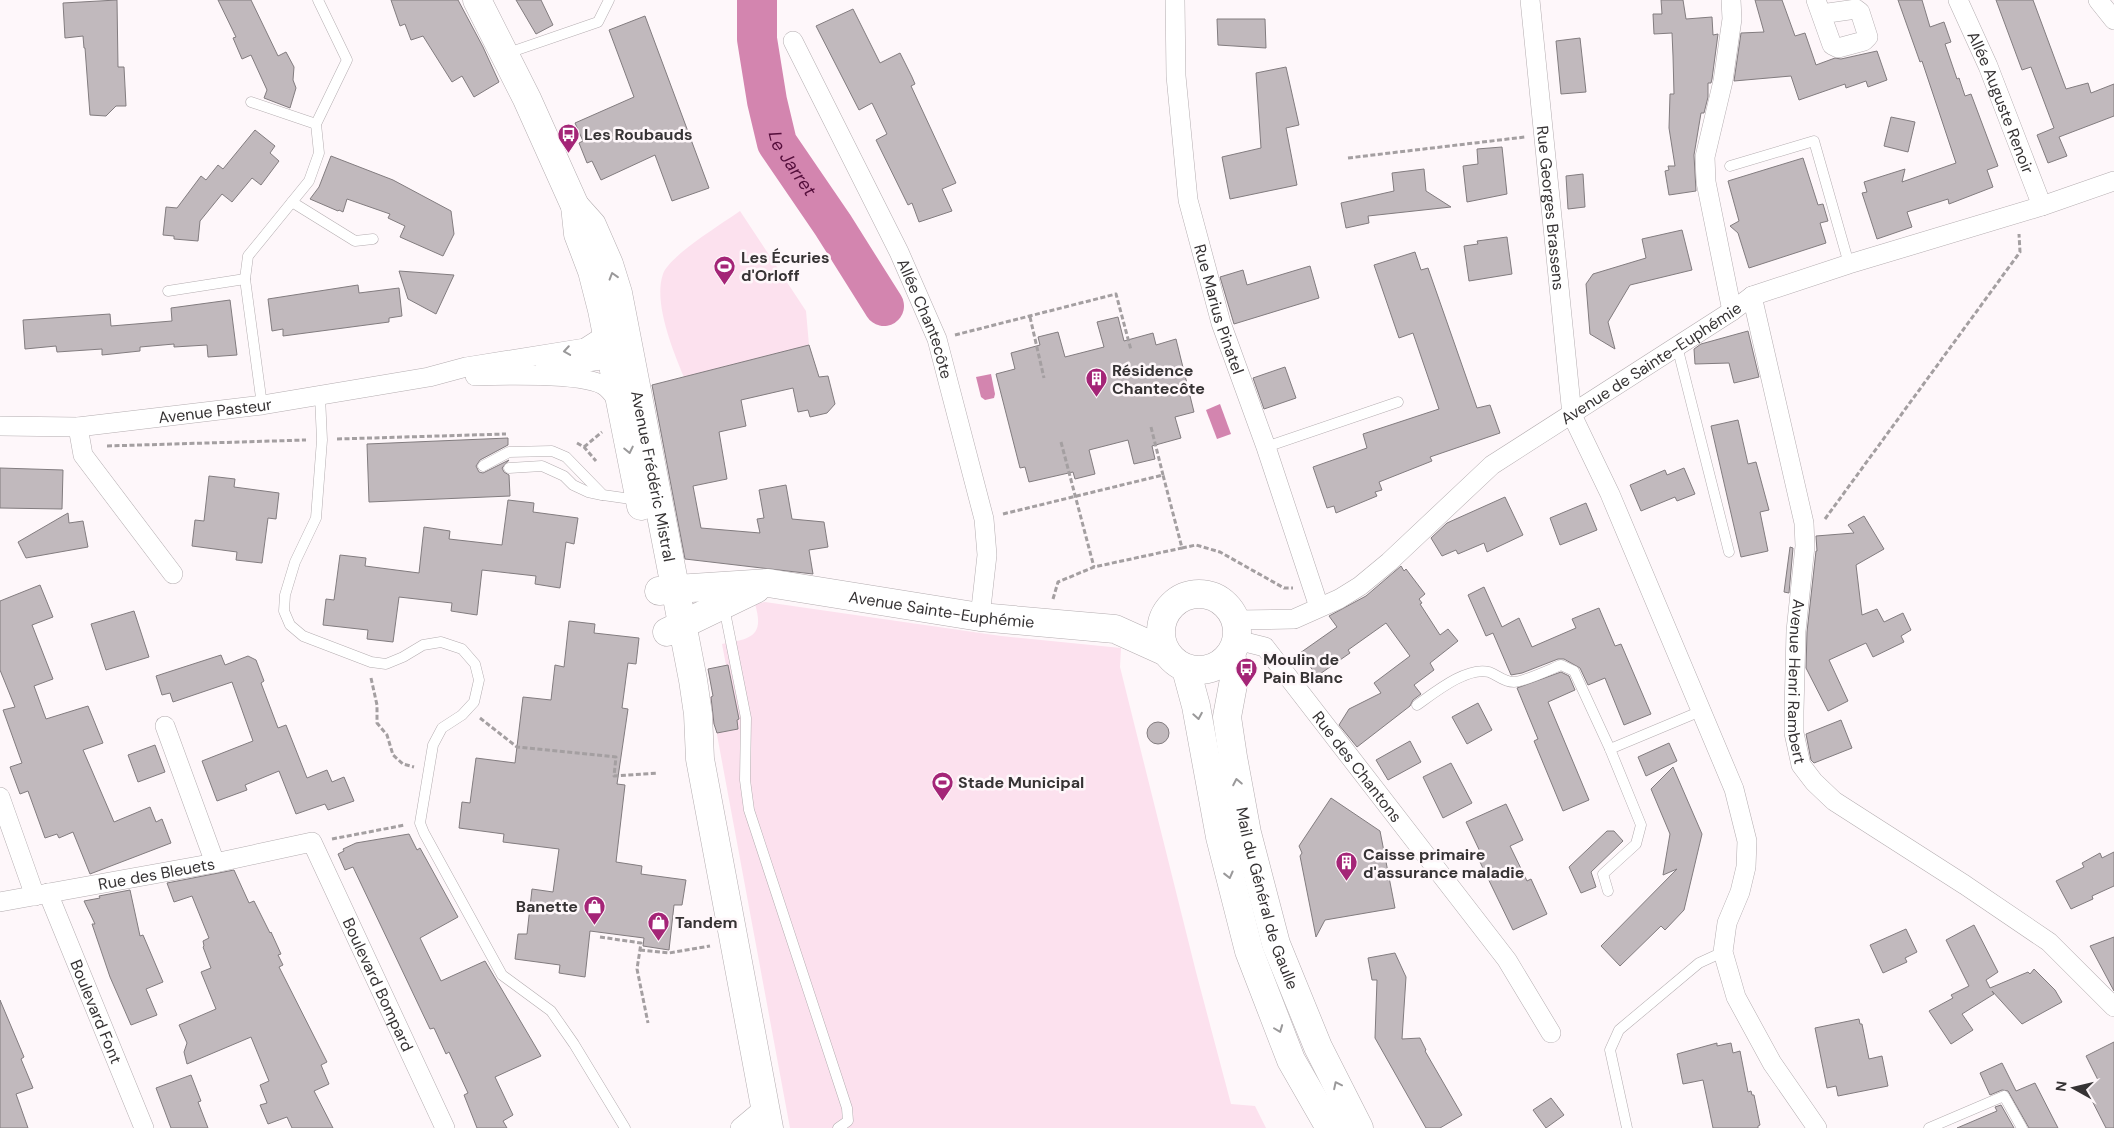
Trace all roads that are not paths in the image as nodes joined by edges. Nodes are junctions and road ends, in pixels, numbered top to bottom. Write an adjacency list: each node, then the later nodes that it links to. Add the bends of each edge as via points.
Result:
1 (318, 0): 13 (lane, via 347,60)
2 (478, 0): 11 (street, Avenue Frédéric Mistral)
3 (609, 0): 11 (lane, via 598,22)
4 (1175, 0): 36 (street, Rue Marius Pinatel, via 1176,76 1188,200 1221,323)
5 (1530, 0): 33 (street, Rue Georges Brassens)
6 (1731, 0): 23 (street, via 1732,19 1723,81 1706,157 1706,182)
7 (1958, 0): 17 (street, Allée Auguste Renoir, via 1988,66)
8 (2098, 0): 9 (street)
9 (2114, 20)
10 (793, 41): 47 (street, Allée Chantecôte, via 899,252 938,339 984,519 987,555)
11 (504, 54): 24 (street, Avenue Frédéric Mistral, via 575,206 578,234)
12 (251, 102): 13 (lane)
13 (316, 124): 16 (lane, via 319,153 309,181)
14 (1730, 166): 19 (lane, via 1814,141)
15 (2114, 181): 17 (street, Avenue de Sainte-Euphémie)
16 (292, 202): 18 (lane, via 355,241); 20 (lane, via 248,256)
17 (2042, 206): 19 (street, Avenue de Sainte-Euphémie)
18 (373, 239)
19 (1849, 264): 22 (street, Avenue de Sainte-Euphémie)
20 (245, 279): 21 (lane); 32 (lane)
21 (168, 291)
22 (1752, 296): 23 (street, Avenue de Sainte-Euphémie); 63 (street, Avenue Henri Rambert, via 1804,523 1806,546 1796,631 1794,711 1794,733 1801,765 1834,801 2049,942)
23 (1732, 311): 25 (street, Avenue de Sainte-Euphémie)
24 (615, 325): 26 (street, Avenue Frédéric Mistral); 28 (street, Avenue Pasteur, one-way to 28, via 584,348 466,367)
25 (1676, 346): 33 (street, Avenue de Sainte-Euphémie); 41 (lane)
26 (621, 357): 27 (street, Avenue Pasteur); 30 (street, Avenue Frédéric Mistral); 40 (street, Avenue Frédéric Mistral)
27 (499, 375): 28 (street, Avenue Pasteur); 30 (street, Avenue Pasteur, via 588,380 604,385)
28 (429, 377): 29 (street, Avenue Pasteur)
29 (320, 396): 32 (street, Avenue Pasteur); 68 (lane, via 322,440 316,518 296,562 285,595 284,611 290,624 302,636 371,662 386,664 403,658 423,644 441,642 462,649 475,664 478,680 474,702 442,728 433,745 420,823 502,975 551,1011)
30 (619, 402): 40 (street, Avenue Frédéric Mistral, one-way to 40)
31 (1398, 402): 36 (lane)
32 (262, 405): 35 (street, Avenue Pasteur)
33 (1572, 415): 45 (street, Avenue de Sainte-Euphémie, via 1492,465 1360,586); 53 (street, Rue Georges Brassens, via 1610,494)
34 (0, 426): 35 (street, Avenue Pasteur)
35 (78, 427): 42 (street, via 83,455)
36 (1266, 447): 45 (street, Rue Marius Pinatel)
37 (483, 466): 39 (lane, via 509,452 552,451 566,457)
38 (509, 468): 39 (lane, via 542,466 564,476 573,485)
39 (603, 495): 40 (lane)
40 (650, 499): 43 (street, Avenue Frédéric Mistral)
41 (1729, 552)
42 (173, 574)
43 (667, 590): 44 (street, Avenue Sainte-Euphémie); 49 (street, Avenue Frédéric Mistral)
44 (721, 596): 47 (street, Avenue Sainte-Euphémie, via 768,583); 49 (street, Avenue Sainte-Euphémie); 70 (lane, via 746,718 745,780 749,810 847,1108 848,1121)
45 (1319, 606): 50 (street, Avenue de Sainte-Euphémie, via 1294,619)
46 (1168, 611): 48 (street, Avenue Sainte-Euphémie); 50 (street, via 1187,596 1210,596 1230,609); 51 (street, via 1163,620 1162,642)
47 (980, 617): 48 (street, Avenue Sainte-Euphémie)
48 (1114, 628): 51 (street, Avenue Sainte-Euphémie)
49 (675, 629): 65 (street, Avenue Frédéric Mistral, via 684,719 700,759)
50 (1235, 638): 51 (street, via 1222,664 1211,669 1198,671); 64 (street, Rue des Chantons, via 1265,647 1507,960); 72 (street, Mail du Général de Gaulle, one-way to 50, via 1318,1046 1276,944 1247,833 1227,717 1235,674)
51 (1176, 660): 71 (street, Mail du Général de Gaulle, one-way to 71, via 1196,706 1220,837 1248,951 1291,1060)
52 (1417, 705): 55 (lane, via 1447,684 1472,672 1489,672 1515,683 1561,665 1574,670)
53 (1701, 711): 55 (lane); 62 (street, Rue Georges Brassens, via 1734,789 1747,841 1746,867 1727,923)
54 (164, 726): 58 (street)
55 (1610, 749): 59 (lane, via 1641,825 1636,844 1603,874)
56 (0, 797): 60 (street, Boulevard Font)
57 (312, 842): 58 (street, Rue des Bleuets); 67 (street, Boulevard Bompard)
58 (215, 863): 60 (street, Rue des Bleuets)
59 (1608, 891)
60 (41, 895): 61 (street, Rue des Bleuets); 66 (street, Boulevard Font)
61 (0, 902)
62 (1724, 952): 73 (lane, via 1699,963 1619,1030 1610,1050); 74 (street, via 1736,997 1772,1063)
63 (2114, 1007)
64 (1551, 1033)
65 (767, 1117): 69 (street)
66 (144, 1128)
67 (444, 1128)
68 (625, 1128)
69 (740, 1128)
70 (838, 1128)
71 (1330, 1128)
72 (1359, 1128)
73 (1627, 1128)
74 (1817, 1128)
75 (1929, 1128): 76 (lane, via 2004,1096)
76 (2022, 1128)

